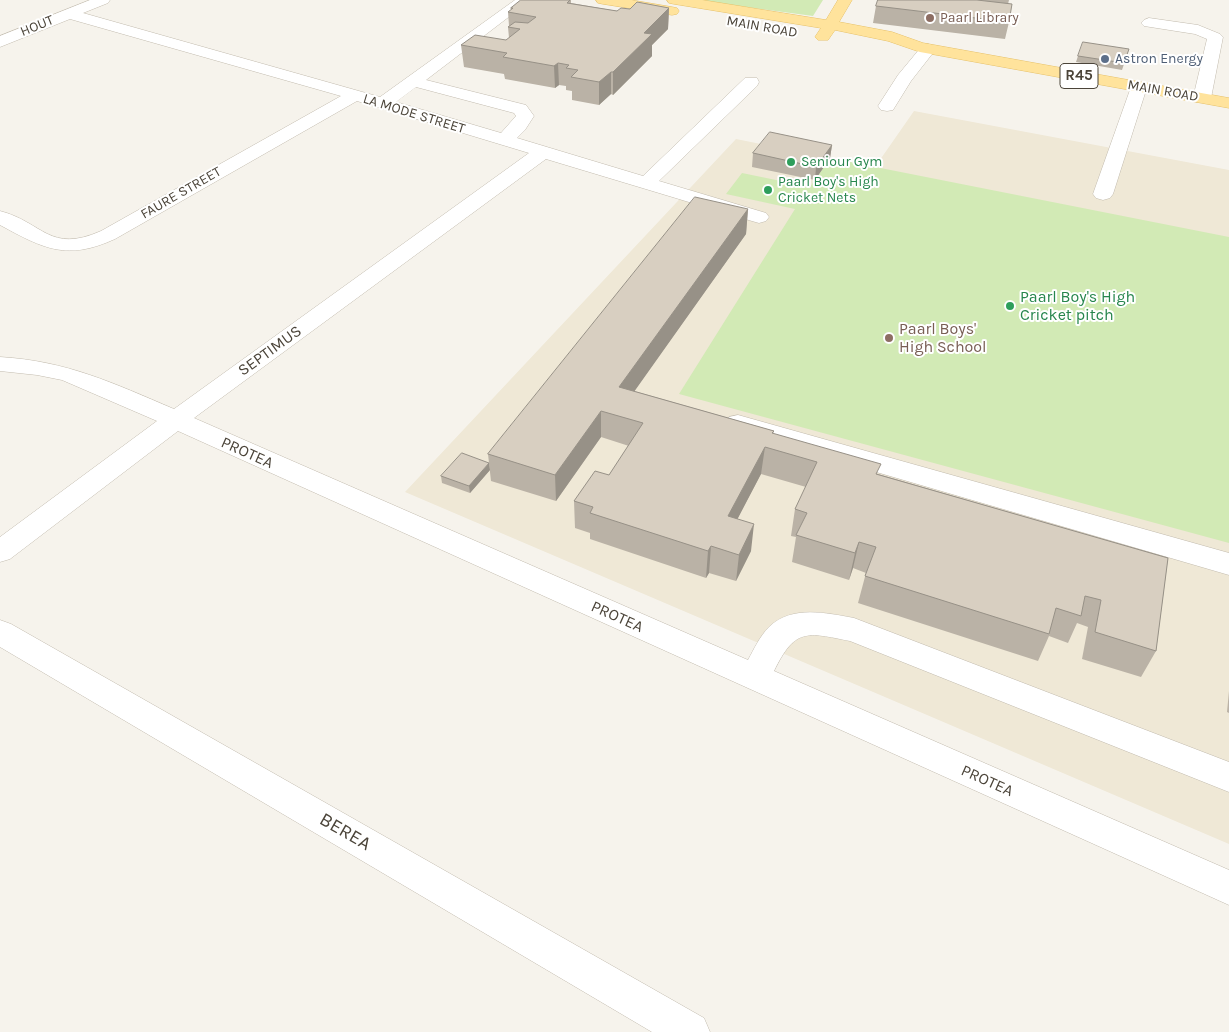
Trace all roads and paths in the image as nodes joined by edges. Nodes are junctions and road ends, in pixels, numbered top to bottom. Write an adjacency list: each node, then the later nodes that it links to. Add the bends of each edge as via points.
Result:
1 (102, 0): 6 (street, HOUT)
2 (524, 0): 11 (street)
3 (603, 0): 8 (main road, MAIN ROAD / R45)
4 (674, 0): 8 (main road, MAIN ROAD / R45)
5 (846, 0): 8 (main road)
6 (69, 14): 9 (street, HOUT); 14 (street, LA MODE STREET)
7 (1149, 23): 15 (street, via 1198,30 1215,37)
8 (827, 31): 10 (main road, MAIN ROAD / R45, via 888,47)
9 (0, 42)
10 (924, 48): 13 (main road, MAIN ROAD / R45); 18 (street)
11 (412, 81): 17 (street); 19 (street, via 520,108 524,120)
12 (751, 82): 21 (street)
13 (1139, 87): 15 (main road, MAIN ROAD / R45); 22 (street)
14 (355, 95): 17 (street, LA MODE STREET); 24 (street, FAURE STREET, via 87,244 71,246 46,242)
15 (1202, 98): 16 (main road, MAIN ROAD / R45)
16 (1229, 103)
17 (382, 104): 19 (street, LA MODE STREET)
18 (887, 106)
19 (504, 141): 20 (street, LA MODE STREET)
20 (542, 153): 21 (street, LA MODE STREET); 27 (street, SEPTIMUS)
21 (646, 183): 23 (street, LA MODE STREET)
22 (1104, 194)
23 (759, 216)
24 (0, 217)
25 (0, 364): 27 (street, PROTEA, via 34,366 66,373)
26 (715, 417): 29 (street)
27 (174, 421): 28 (street, SEPTIMUS); 31 (street, PROTEA)
28 (0, 552)
29 (1229, 564)
30 (0, 632): 34 (street, BEREA)
31 (755, 677): 32 (street, via 779,636 792,626 809,623 854,630); 33 (street, PROTEA)
32 (1229, 777)
33 (1229, 888)
34 (690, 1032)

